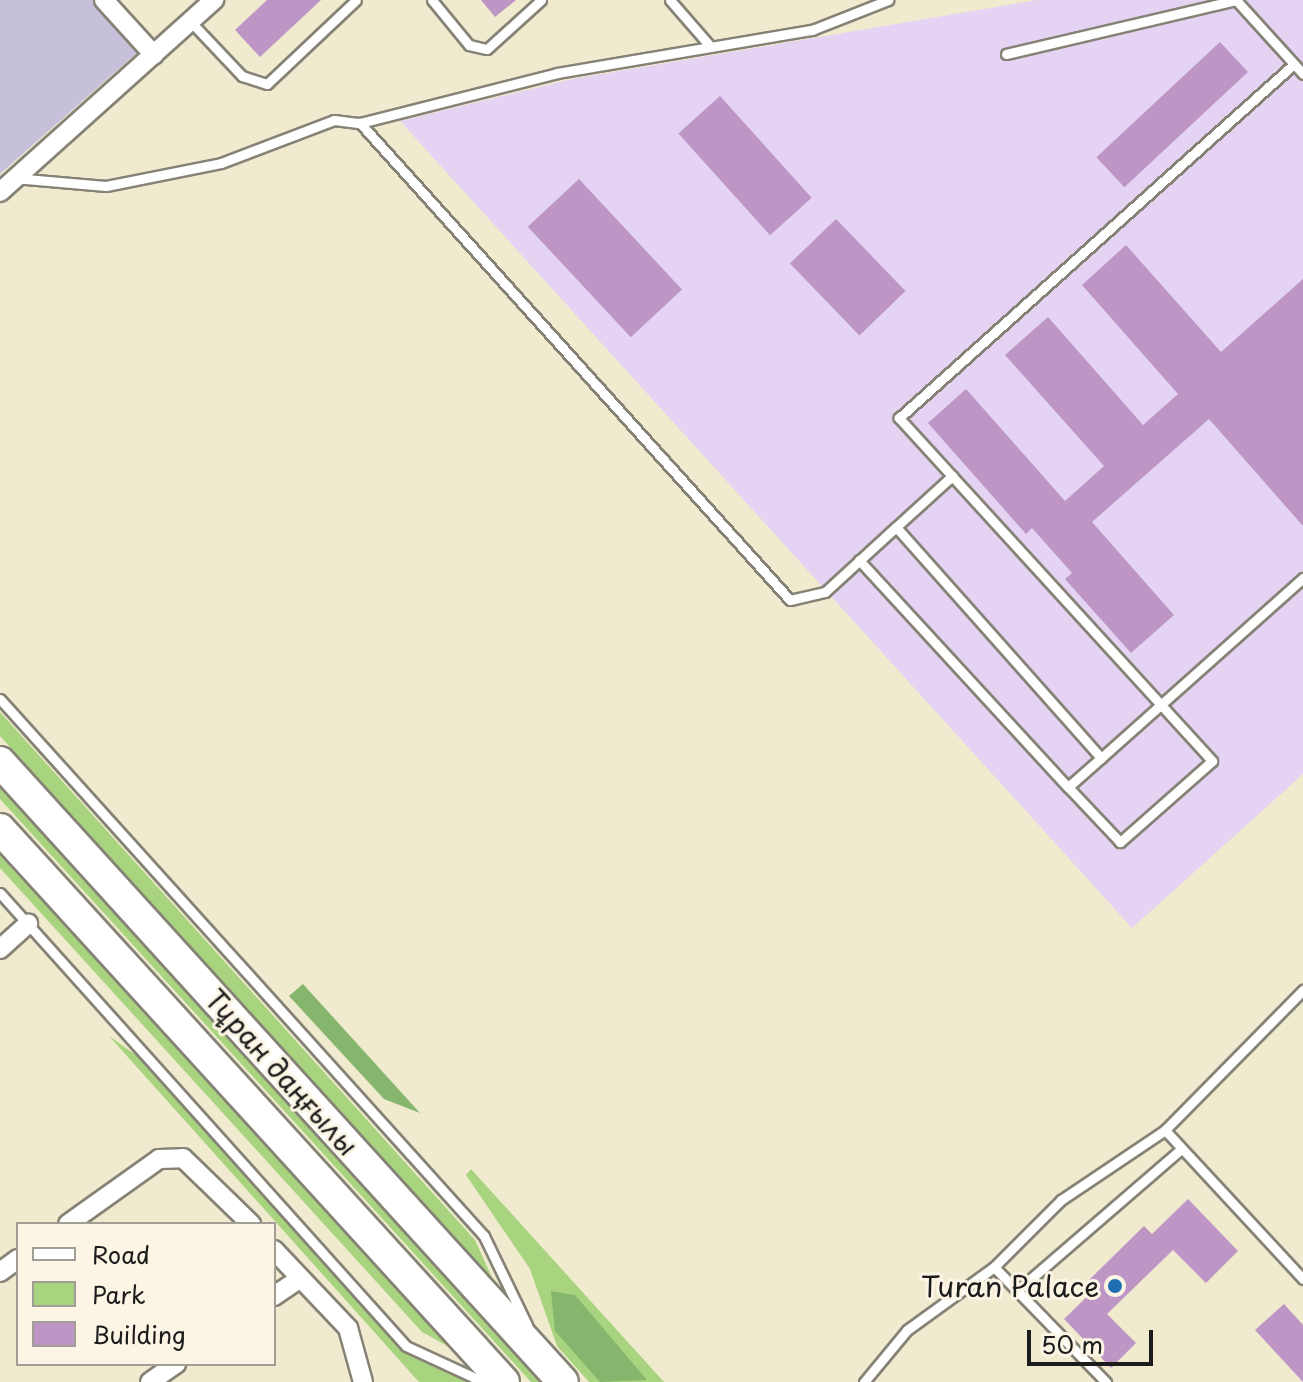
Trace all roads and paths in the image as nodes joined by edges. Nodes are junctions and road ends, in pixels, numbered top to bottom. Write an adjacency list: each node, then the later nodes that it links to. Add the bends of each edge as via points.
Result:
1 (104, 0): 13 (street)
2 (214, 0): 10 (street)
3 (356, 0): 10 (lane, via 267,84 242,76)
4 (432, 0): 5 (lane, via 469,45 487,49)
5 (541, 0)
6 (670, 0): 11 (lane)
7 (888, 0): 9 (lane)
8 (1236, 0): 12 (lane); 14 (lane)
9 (862, 4): 11 (lane, via 812,30)
10 (190, 21): 13 (street)
11 (710, 46): 16 (lane, via 557,73)
12 (1006, 54)
13 (154, 55): 17 (street)
14 (1294, 64): 15 (lane); 19 (lane, via 899,418)
15 (1303, 74)
16 (360, 123): 17 (lane, via 334,120 221,163 106,186); 21 (lane, via 790,600 825,592)
17 (14, 178): 18 (street)
18 (0, 192)
19 (952, 476): 20 (lane); 24 (lane)
20 (896, 527): 21 (lane); 25 (lane)
21 (859, 560): 27 (lane)
22 (1303, 578): 24 (lane)
23 (0, 699): 44 (lane, via 484,1236)
24 (1164, 703): 25 (lane); 27 (lane, via 1212,761 1131,837 1112,838)
25 (1101, 758): 27 (lane)
26 (0, 762): 44 (main road, Тұран даңғылы)
27 (1068, 787)
28 (0, 829): 48 (main road, Тұран даңғылы)
29 (0, 893): 30 (lane)
30 (28, 924): 31 (street); 47 (lane, via 406,1346)
31 (0, 949)
32 (1303, 990): 33 (lane)
33 (1165, 1130): 34 (lane); 38 (lane, via 1061,1200)
34 (1181, 1149): 39 (lane); 41 (lane)
35 (71, 1222): 36 (street, via 159,1159 183,1158)
36 (249, 1222)
37 (276, 1253): 40 (street)
38 (994, 1267): 41 (lane); 49 (lane, via 907,1330)
39 (1303, 1279)
40 (296, 1281): 42 (street); 46 (street, via 348,1328)
41 (1019, 1289): 50 (lane)
42 (276, 1295)
43 (173, 1366): 45 (street)
44 (555, 1373)
45 (150, 1382)
46 (363, 1382)
47 (484, 1382)
48 (504, 1382)
49 (864, 1382)
50 (1106, 1382)

